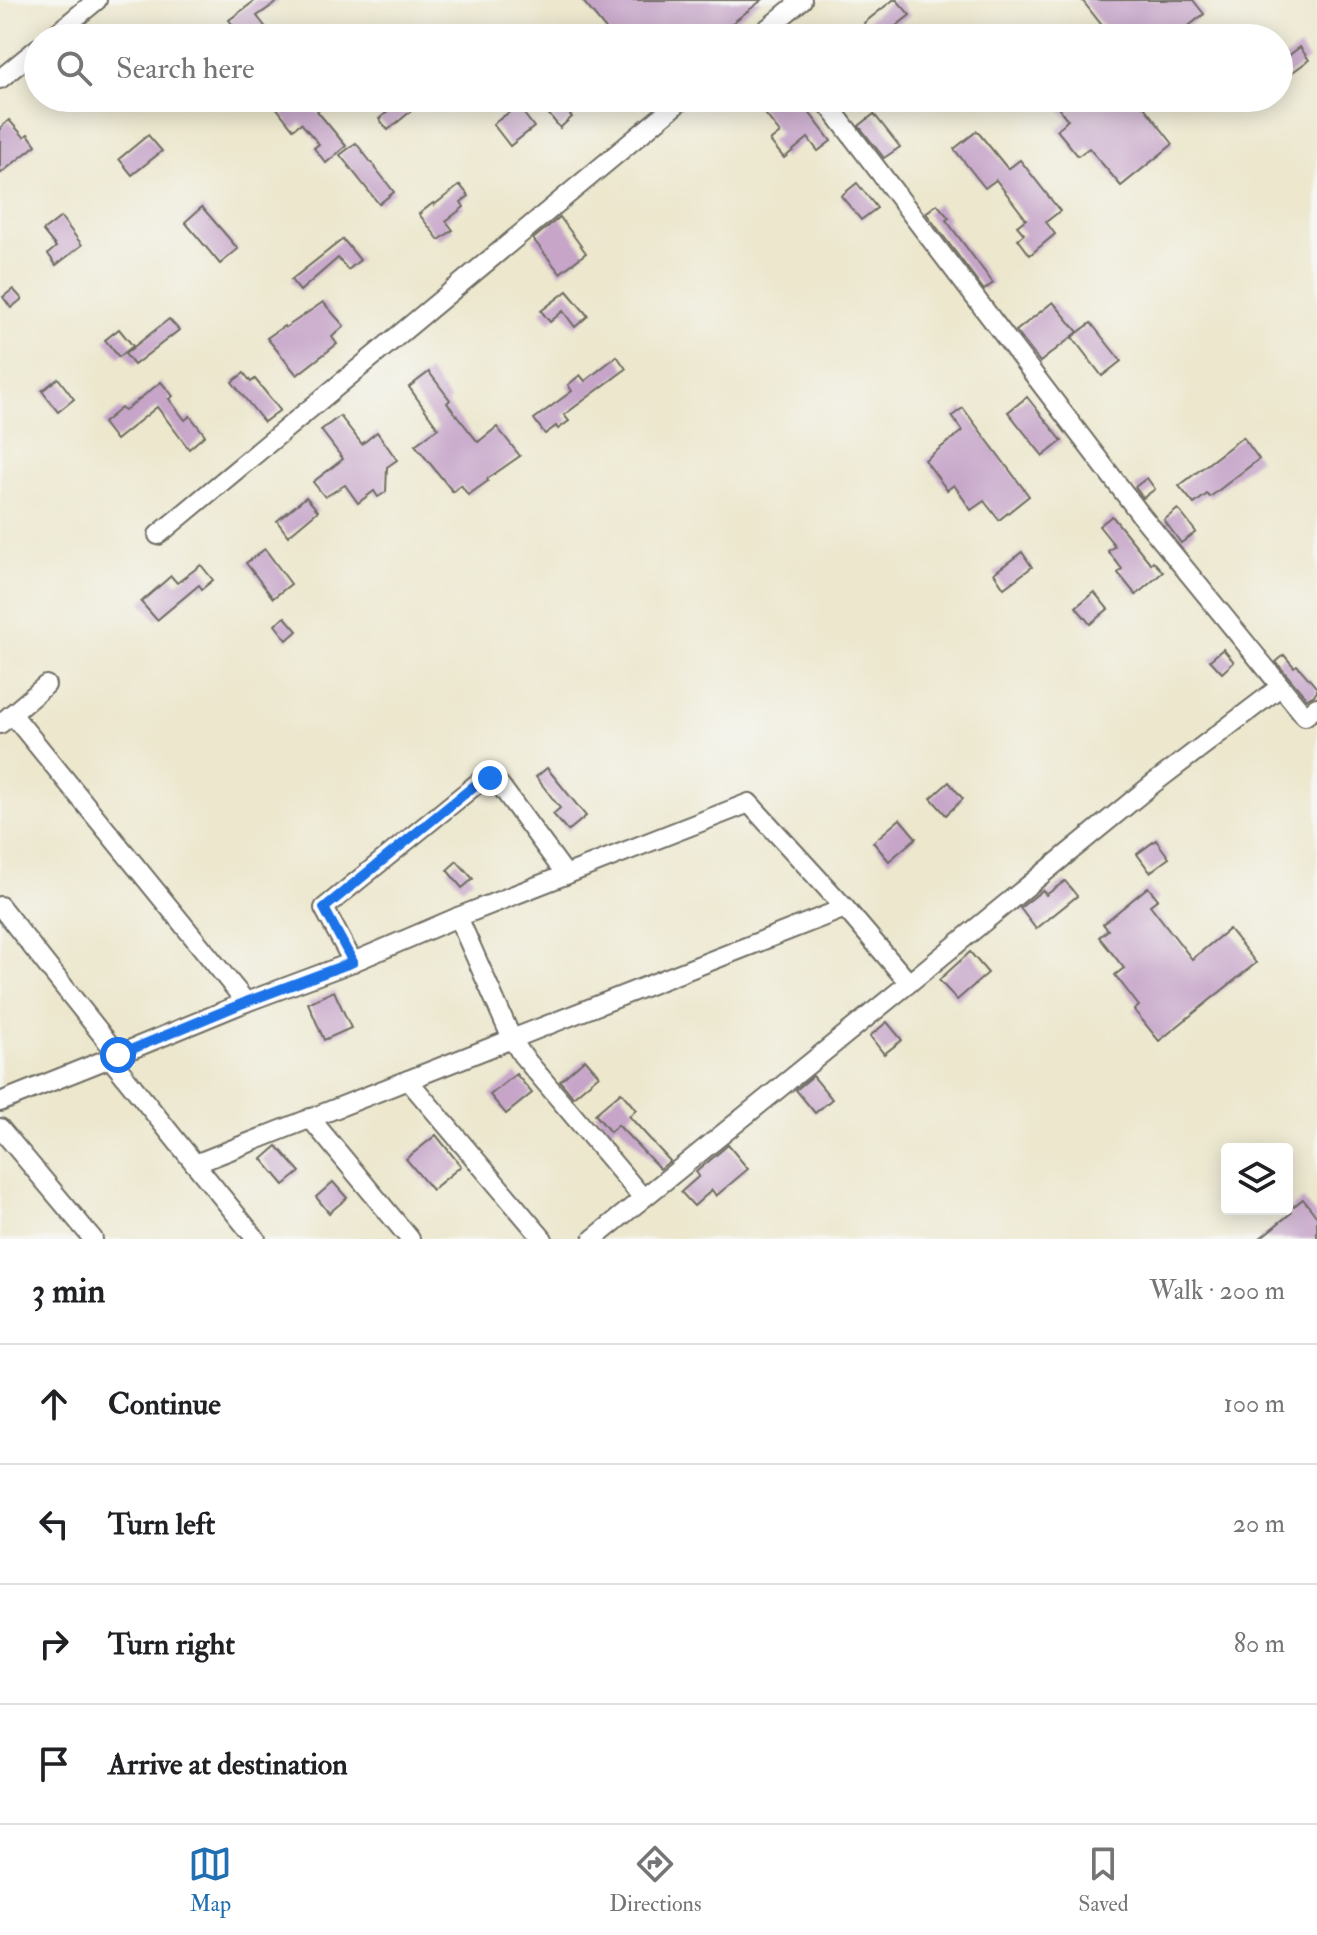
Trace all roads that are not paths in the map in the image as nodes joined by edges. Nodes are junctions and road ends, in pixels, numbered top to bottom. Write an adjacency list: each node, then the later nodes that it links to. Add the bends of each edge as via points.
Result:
1 (97, 0): 3 (street)
2 (802, 0): 4 (street)
3 (68, 24)
4 (778, 24)
5 (24, 59): 6 (street)
6 (0, 79)
7 (667, 112): 9 (street)
8 (834, 112): 11 (street, via 1141,515)
9 (158, 535)
10 (46, 685): 13 (street)
11 (1280, 687): 12 (street); 19 (street)
12 (1313, 718)
13 (6, 719): 20 (street)
14 (566, 875): 16 (street, via 749,803); 17 (street); 18 (street, via 500,785 490,778 479,782 324,908)
15 (0, 906): 22 (street)
16 (845, 908): 19 (street); 21 (street)
17 (458, 917): 18 (street); 21 (street)
18 (353, 962): 20 (street)
19 (909, 983): 28 (street)
20 (246, 1002): 22 (street)
21 (512, 1039): 23 (street); 28 (street)
22 (114, 1056): 24 (street); 27 (street)
23 (408, 1080): 25 (street); 32 (street)
24 (0, 1102)
25 (310, 1118): 27 (street); 31 (street)
26 (0, 1128): 29 (street)
27 (195, 1164): 30 (street)
28 (643, 1198): 33 (street)
29 (93, 1239)
30 (256, 1239)
31 (410, 1239)
32 (543, 1239)
33 (593, 1239)

